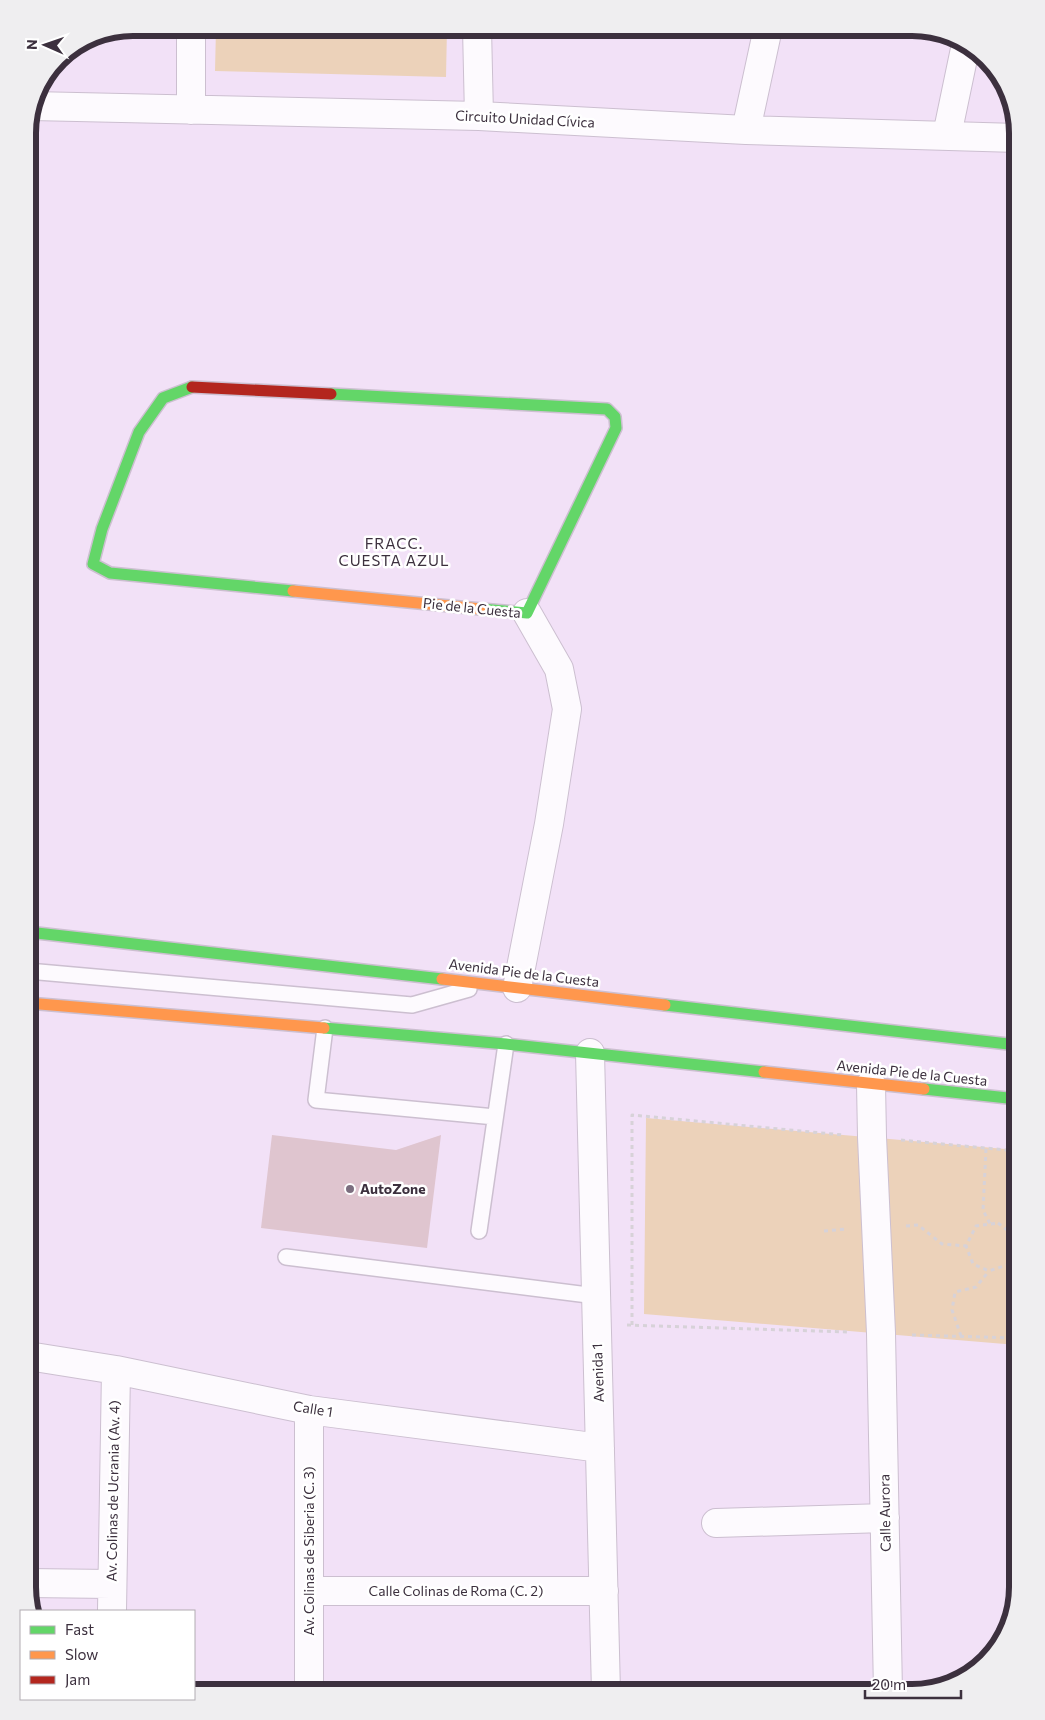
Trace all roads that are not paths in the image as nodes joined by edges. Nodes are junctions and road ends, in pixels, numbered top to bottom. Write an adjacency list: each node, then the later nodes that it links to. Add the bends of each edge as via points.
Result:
1 (191, 36): 6 (street)
2 (477, 36): 7 (street)
3 (766, 36): 8 (street)
4 (964, 52): 9 (street)
5 (41, 106): 6 (street, Circuito Unidad Cívica)
6 (191, 110): 7 (street, Circuito Unidad Cívica)
7 (479, 116): 8 (street, Circuito Unidad Cívica)
8 (746, 130): 9 (street, Circuito Unidad Cívica)
9 (946, 135): 10 (street, Circuito Unidad Cívica)
10 (1009, 138)
11 (528, 613): 11 (main road, Pie de la Cuesta, via 616,428 615,417 607,409 192,387 163,398 139,432 102,529 93,564 110,573); 15 (street, Pie de la Cuesta, via 559,669 567,709 549,824)
12 (36, 933): 14 (main road, Avenida Pie de la Cuesta)
13 (36, 972): 14 (lane, via 412,1005)
14 (487, 984): 15 (main road, Avenida Pie de la Cuesta)
15 (516, 988): 19 (main road, Avenida Pie de la Cuesta)
16 (36, 1004): 17 (main road, Avenida Pie de la Cuesta)
17 (325, 1028): 18 (main road, Avenida Pie de la Cuesta); 23 (lane, via 316,1100)
18 (506, 1044): 20 (main road, Avenida Pie de la Cuesta); 23 (lane)
19 (1009, 1044)
20 (590, 1053): 21 (main road, Avenida Pie de la Cuesta); 26 (street, Avenida 1)
21 (871, 1084): 22 (main road, Avenida Pie de la Cuesta); 31 (street, Calle Aurora)
22 (1009, 1098)
23 (495, 1117): 24 (lane)
24 (479, 1231)
25 (286, 1257): 26 (lane)
26 (596, 1296): 30 (street, Avenida 1)
27 (36, 1357): 28 (street, Calle 1)
28 (116, 1370): 29 (street, Calle 1); 34 (street, Av. Colinas de Ucrania (Av. 4))
29 (309, 1410): 30 (street, Calle 1); 35 (street, Av. Colinas de Siberia (C. 3))
30 (600, 1448): 36 (street, Avenida 1)
31 (885, 1518): 32 (street); 40 (street, Calle Aurora)
32 (716, 1523)
33 (36, 1583): 34 (street)
34 (112, 1584): 37 (street, Av. Colinas de Ucrania (Av. 4))
35 (309, 1590): 36 (street, Calle Colinas de Roma (C. 2)); 38 (street, Av. Colinas de Siberia (C. 3))
36 (604, 1591): 39 (street, Avenida 1)
37 (112, 1610)
38 (309, 1684)
39 (606, 1684)
40 (888, 1684)

